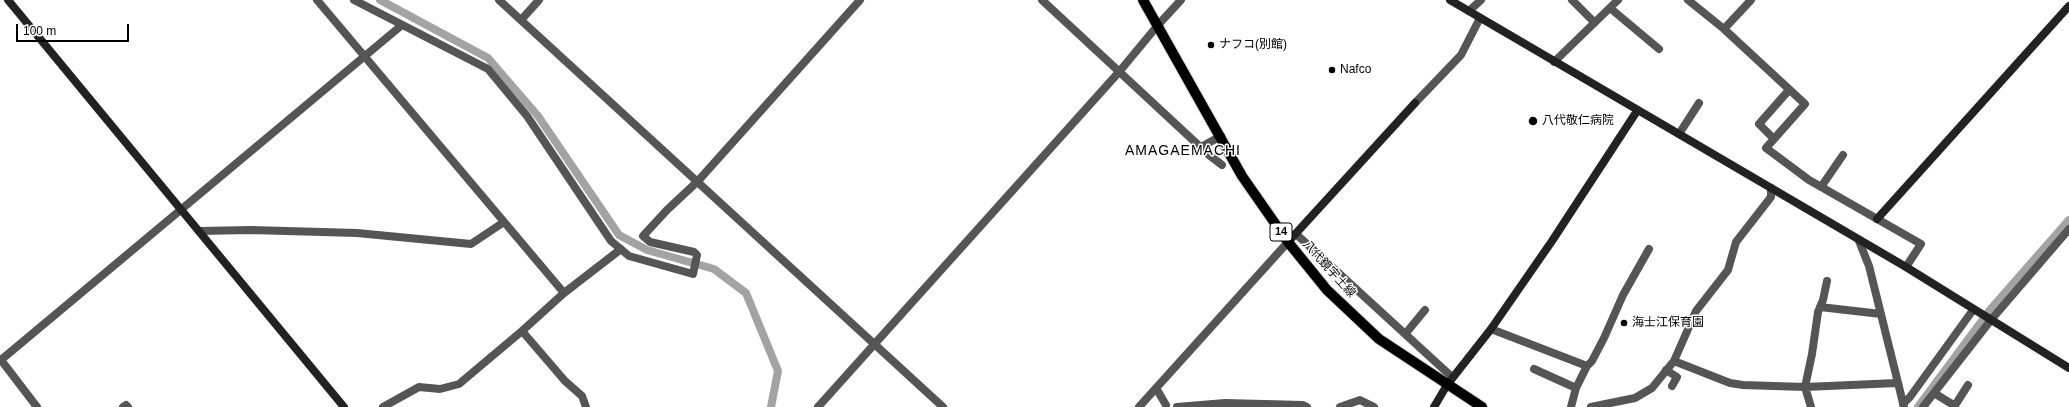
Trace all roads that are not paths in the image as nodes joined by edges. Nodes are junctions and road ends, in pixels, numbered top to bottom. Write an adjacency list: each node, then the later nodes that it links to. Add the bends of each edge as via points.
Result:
1 (8, 0): 41 (street)
2 (317, 0): 26 (street)
3 (354, 0): 22 (street)
4 (499, 0): 20 (street)
5 (539, 0): 20 (street)
6 (860, 0): 38 (street)
7 (1042, 0): 28 (street)
8 (1143, 0): 23 (main road, 八代鏡宇土線 / 14)
9 (1181, 0): 23 (street)
10 (1450, 0): 18 (street)
11 (1481, 0): 18 (street)
12 (1572, 0): 21 (street)
13 (1618, 0): 17 (street)
14 (1688, 0): 24 (street)
15 (1750, 0): 24 (street)
16 (2069, 6): 42 (street)
17 (1610, 8): 21 (street); 25 (street)
18 (1469, 11): 19 (street)
19 (1480, 18): 27 (street); 46 (street, via 1461,55)
20 (521, 20): 38 (street)
21 (1594, 22): 27 (street)
22 (402, 25): 26 (street); 49 (street, via 488,68 527,116 611,241)
23 (1158, 25): 28 (street); 33 (main road, 八代鏡宇土線 / 14, via 1190,86)
24 (1724, 29): 29 (street)
25 (1658, 49)
26 (365, 57): 41 (street); 43 (street)
27 (1554, 62): 31 (street)
28 (1119, 72): 35 (street); 62 (street)
29 (1789, 90): 34 (street, via 1805,104); 34 (street, via 1756,124)
30 (1699, 103): 32 (street)
31 (1638, 111): 32 (street); 59 (street)
32 (1679, 134): 40 (street)
33 (1221, 136): 35 (street); 48 (main road, 八代鏡宇土線 / 14, via 1242,176)
34 (1774, 138): 39 (street, via 1766,148)
35 (1201, 147): 37 (street)
36 (1843, 155): 39 (street)
37 (1222, 164)
38 (698, 181): 49 (street, via 643,236 650,242 694,252 697,255 693,274 629,256); 62 (street)
39 (1821, 187): 42 (street)
40 (1771, 188): 47 (street); 64 (street, via 1771,197 1736,242 1728,270 1696,311)
41 (181, 209): 45 (street); 63 (street)
42 (1877, 219): 51 (street, via 1921,244)
43 (504, 222): 45 (street, via 471,244 357,233); 53 (street)
44 (2069, 229): 58 (street)
45 (199, 231): 82 (street)
46 (1296, 234): 48 (street); 61 (street)
47 (1859, 241): 51 (street); 57 (street, via 1869,266)
48 (1288, 242): 69 (main road, 八代鏡宇土線 / 14, via 1327,290 1379,339); 74 (street)
49 (621, 249): 53 (street)
50 (1649, 249): 65 (street, via 1623,295 1592,361)
51 (1906, 267): 56 (street)
52 (1827, 281): 54 (street)
53 (564, 293): 60 (street)
54 (1820, 307): 57 (street); 73 (street)
55 (1425, 310): 61 (street)
56 (1975, 311): 58 (street); 77 (street)
57 (1881, 314): 70 (street)
58 (1988, 319): 66 (street); 76 (street)
59 (1491, 329): 65 (street); 69 (street)
60 (522, 332): 83 (street, via 458,384 440,389 419,387); 84 (street, via 565,381 582,396)
61 (1406, 333): 69 (street)
62 (874, 344): 85 (street); 86 (street)
63 (0, 360): 79 (street)
64 (1674, 361): 68 (street); 73 (street, via 1730,383)
65 (1587, 366): 75 (street)
66 (2069, 368)
67 (1534, 369): 75 (street)
68 (1666, 370): 72 (street, via 1677,377); 95 (street, via 1652,388 1635,398)
69 (1450, 381): 92 (street); 93 (main road, 八代鏡宇土線 / 14)
70 (1897, 383): 73 (street); 77 (street)
71 (1968, 385): 98 (street)
72 (1672, 386)
73 (1805, 387): 96 (street)
74 (1156, 388): 78 (street); 87 (street)
75 (1576, 388): 94 (street)
76 (1934, 393): 97 (street); 98 (street)
77 (1904, 405)
78 (1165, 406): 88 (street)
79 (37, 407)
80 (123, 407): 81 (street)
81 (128, 407)
82 (344, 407)
83 (383, 407)
84 (586, 407)
85 (818, 407)
86 (943, 407)
87 (1139, 407)
88 (1177, 407): 89 (street, via 1225,404)
89 (1307, 407)
90 (1340, 407): 91 (street, via 1360,400)
91 (1374, 407)
92 (1434, 407)
93 (1482, 407)
94 (1571, 407)
95 (1591, 407)
96 (1811, 407)
97 (1924, 407)
98 (1955, 407)

